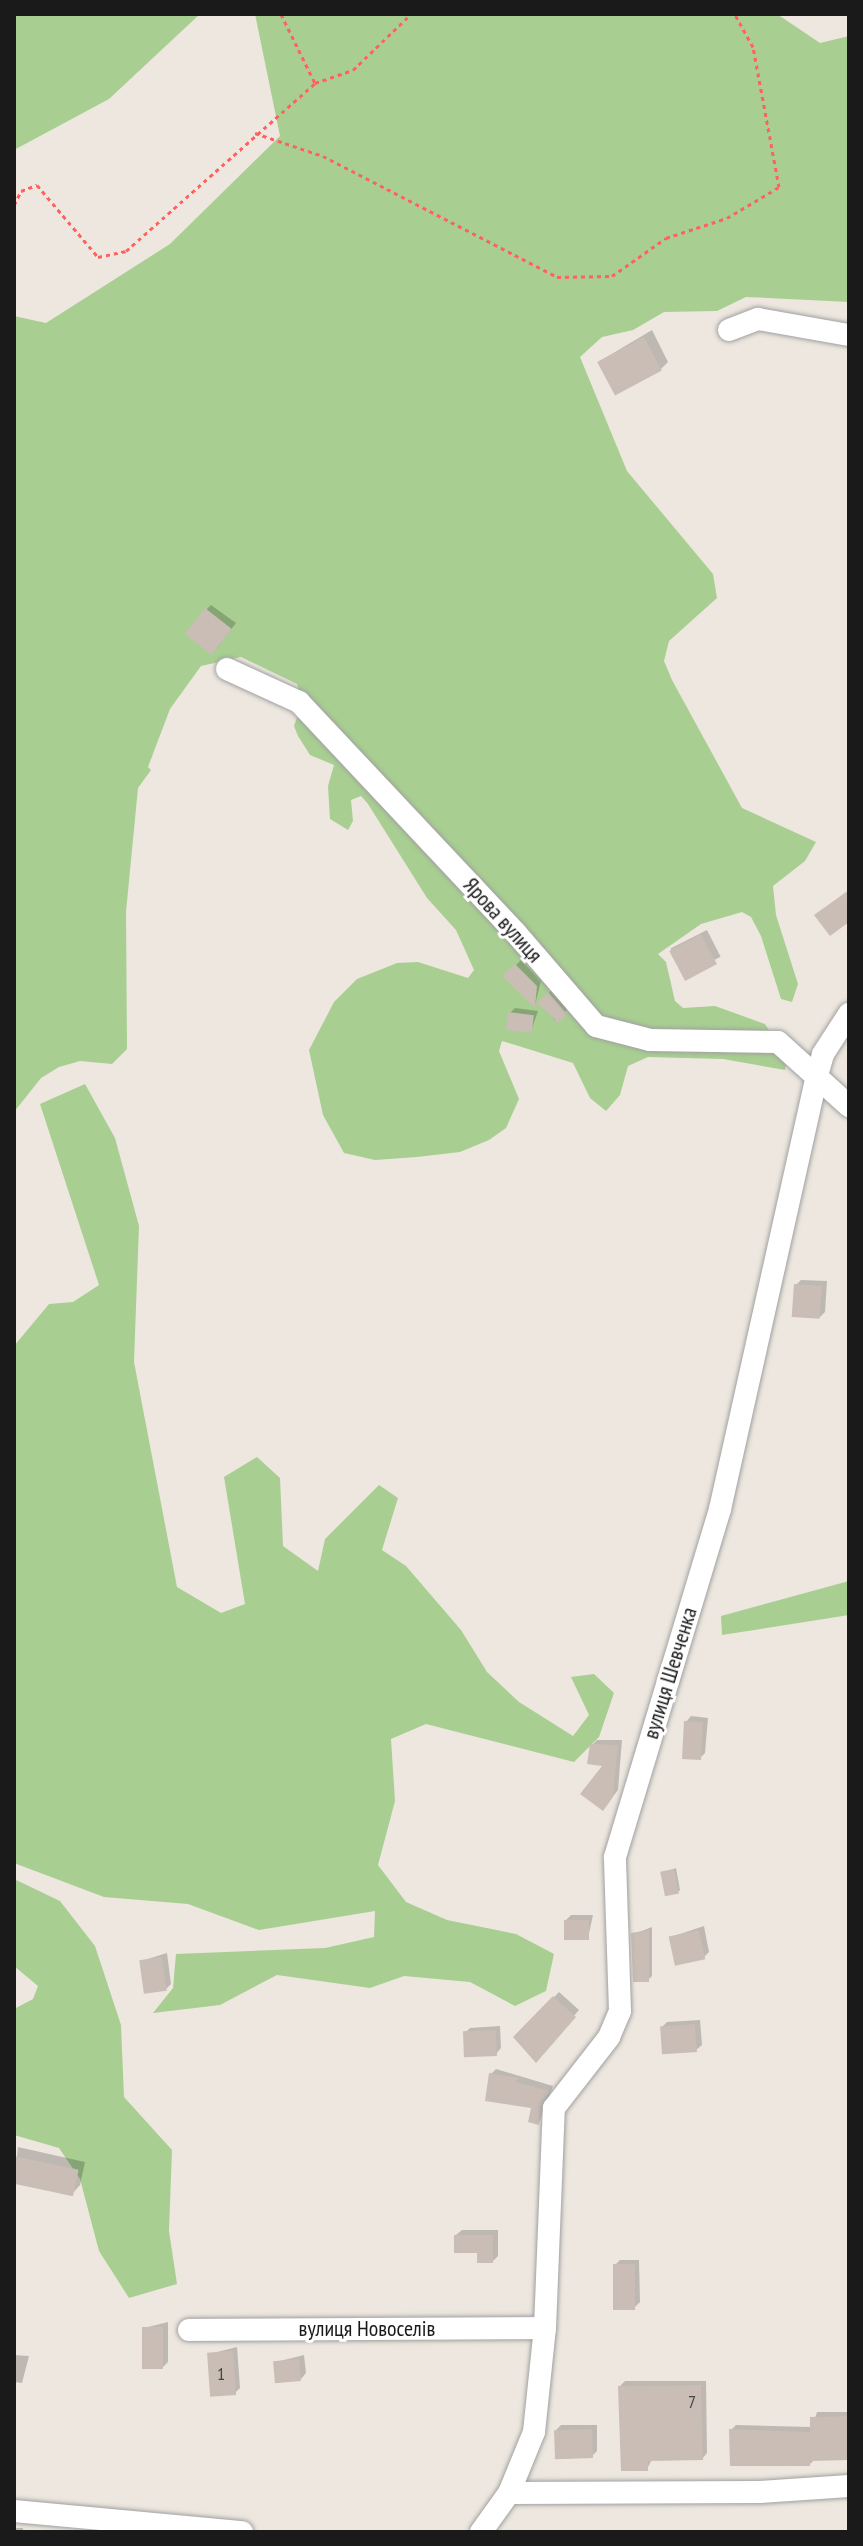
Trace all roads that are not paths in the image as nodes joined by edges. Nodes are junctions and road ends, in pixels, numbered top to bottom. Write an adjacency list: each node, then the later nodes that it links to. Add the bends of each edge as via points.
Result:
1 (729, 330): 2 (street, via 758,319)
2 (849, 335)
3 (227, 669): 5 (street, Ярова вулиця, via 299,702 596,1026 650,1040 778,1042)
4 (849, 1014): 5 (street, вулиця Шевченка, via 823,1054)
5 (816, 1079): 6 (street, Ярова вулиця); 7 (street, вулиця Шевченка, via 720,1509 615,1857 620,2011 609,2037 554,2108)
6 (849, 1106)
7 (545, 2328): 8 (street, вулиця Новоселів); 10 (street, вулиця Шевченка, via 534,2432)
8 (189, 2330)
9 (849, 2486): 10 (street, via 760,2492)
10 (509, 2493): 13 (street, вулиця Шевченка)
11 (14, 2511): 12 (street)
12 (242, 2532)
13 (481, 2532)

